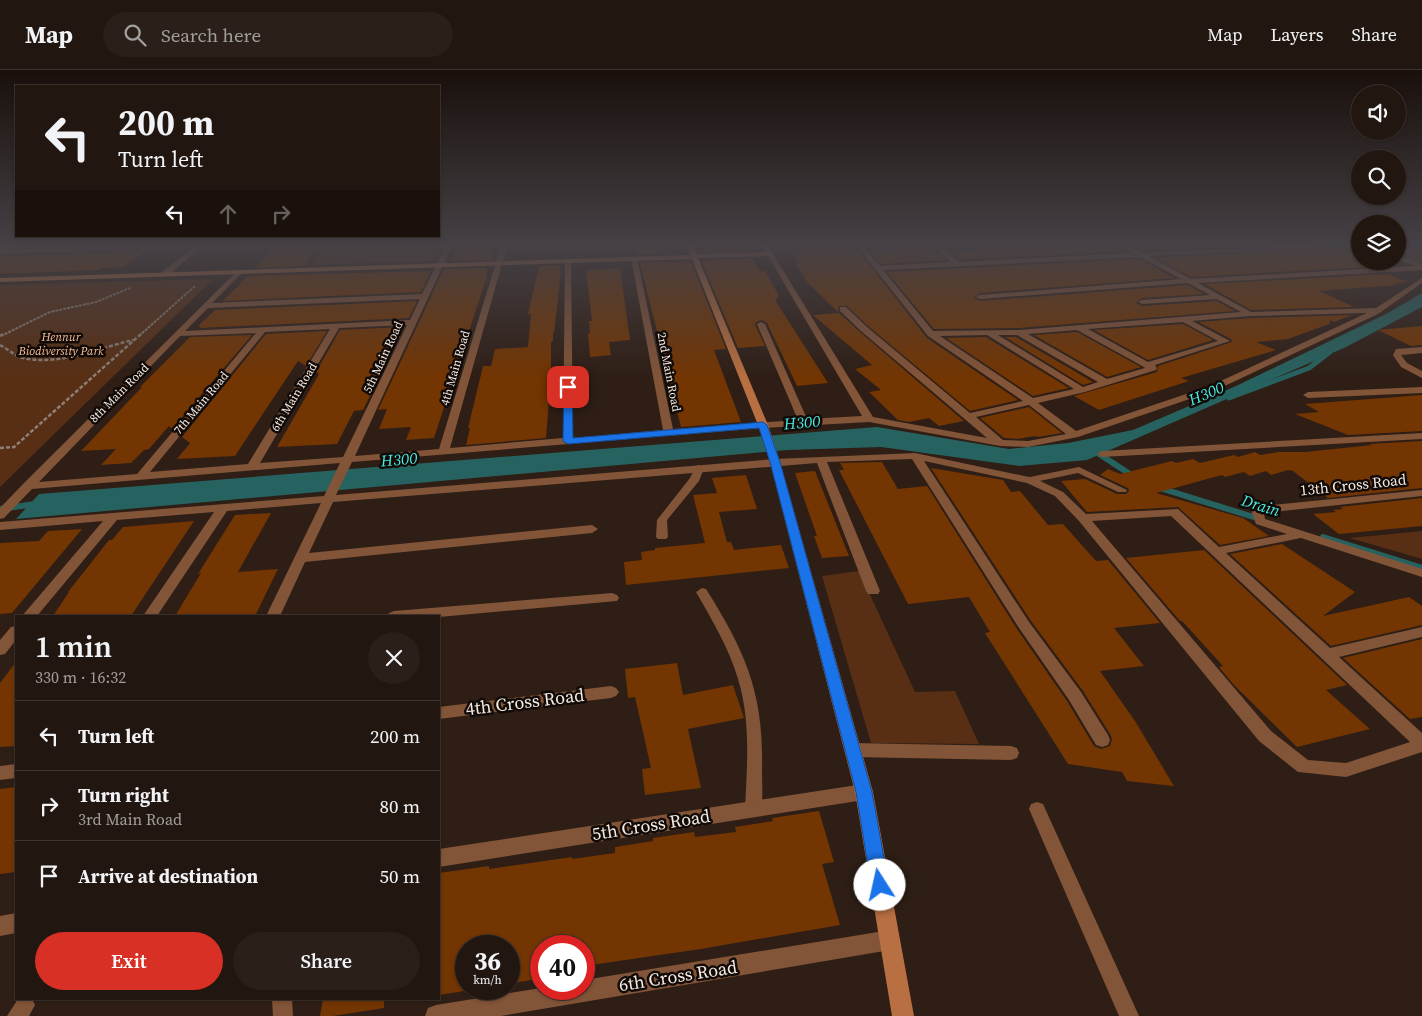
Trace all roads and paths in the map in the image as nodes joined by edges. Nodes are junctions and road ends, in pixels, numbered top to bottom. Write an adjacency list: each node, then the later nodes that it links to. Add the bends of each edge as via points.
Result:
1 (126, 290): 32 (path, via 96,302 50,312)
2 (191, 290): 33 (path)
3 (221, 290): 18 (street, 8th Main Road)
4 (429, 290): 14 (street, 5th Main Road)
5 (492, 290): 53 (street, 4th Main Road)
6 (568, 290): 50 (street)
7 (640, 290): 47 (street, 2nd Main Road)
8 (708, 290): 46 (street)
9 (792, 290): 44 (street)
10 (897, 290): 31 (street)
11 (1068, 290): 15 (street)
12 (1205, 290): 16 (street)
13 (1407, 290): 20 (street)
14 (426, 296): 18 (street); 23 (street, 5th Main Road)
15 (980, 297)
16 (1217, 297): 17 (street); 21 (street)
17 (1142, 302)
18 (206, 306): 30 (street, 8th Main Road)
19 (843, 309): 43 (street)
20 (1378, 310): 21 (street); 48 (street, via 1213,388)
21 (1250, 314): 22 (street)
22 (1184, 319): 26 (street); 36 (street, via 1226,341)
23 (414, 322): 25 (street); 56 (street, 5th Main Road)
24 (761, 324): 45 (street)
25 (336, 326): 27 (street); 59 (street, 6th Main Road)
26 (1078, 327): 28 (street); 36 (street)
27 (262, 330): 30 (street); 61 (street, 7th Main Road)
28 (1019, 332): 29 (street); 38 (street)
29 (989, 333): 31 (street); 39 (street)
30 (178, 334): 63 (street, 8th Main Road)
31 (931, 334): 42 (street)
32 (0, 336)
33 (134, 340): 34 (path, via 58,358 33,360 20,358); 52 (path, via 14,447)
34 (0, 345)
35 (1422, 350): 37 (street, via 1399,351 1396,355 1404,365)
36 (1146, 365): 38 (street, via 1153,368)
37 (1422, 375)
38 (1108, 383): 39 (street)
39 (1082, 390): 42 (street)
40 (1422, 390): 41 (street)
41 (1308, 395)
42 (1030, 401): 43 (street); 48 (street)
43 (968, 416): 51 (street)
44 (868, 419): 45 (street); 51 (street)
45 (804, 423): 46 (street)
46 (763, 425): 47 (street); 58 (street)
47 (669, 433): 50 (street)
48 (1074, 435): 51 (street, via 1028,444)
49 (1422, 436): 54 (street)
50 (568, 441): 53 (street)
51 (1000, 443)
52 (0, 448)
53 (444, 451): 56 (street)
54 (1102, 454)
55 (915, 456): 57 (street); 62 (street); 91 (street)
56 (349, 459): 59 (street); 66 (street, 5th Main Road)
57 (821, 460): 58 (street); 78 (street)
58 (775, 462): 60 (street); 93 (street)
59 (252, 467): 61 (street)
60 (699, 468): 66 (street); 74 (lane, via 695,479 662,520)
61 (141, 476): 63 (street)
62 (1030, 480): 64 (lane, via 1079,470); 70 (street, via 1059,494)
63 (27, 486): 68 (street, 8th Main Road)
64 (1122, 490)
65 (1422, 492): 73 (street, 13th Cross Road, via 1259,516)
66 (331, 499): 67 (street); 76 (street, 5th Main Road)
67 (223, 508): 69 (street); 82 (street)
68 (0, 515)
69 (114, 516): 71 (street); 81 (street)
70 (1083, 518): 75 (street, via 1174,512); 92 (street, via 1265,736 1304,767 1346,770)
71 (0, 526)
72 (592, 529): 76 (street)
73 (1302, 535): 75 (street); 77 (street)
74 (662, 537)
75 (1217, 551): 88 (street)
76 (302, 558): 83 (street, 5th Main Road)
77 (1422, 573)
78 (873, 591)
79 (702, 592): 98 (lane, via 722,626 749,692 753,720)
80 (612, 598): 84 (street)
81 (30, 615)
82 (151, 615)
83 (274, 615)
84 (406, 615)
85 (15, 632): 87 (street)
86 (1422, 632): 88 (street)
87 (0, 650)
88 (1329, 654): 92 (street)
89 (611, 692): 90 (street, 4th Cross Road)
90 (440, 713)
91 (1102, 740)
92 (1422, 744)
93 (852, 750): 94 (street); 97 (street)
94 (1011, 753)
95 (15, 771): 96 (street)
96 (0, 773)
97 (864, 792): 98 (street, 5th Cross Road); 103 (street)
98 (753, 809): 100 (street, 5th Cross Road)
99 (1037, 809): 108 (lane)
100 (440, 858)
101 (15, 923): 102 (street)
102 (0, 926)
103 (890, 940): 106 (street, 6th Cross Road); 107 (street)
104 (282, 1000): 105 (lane)
105 (283, 1016)
106 (436, 1016)
107 (904, 1016)
108 (1129, 1016)

